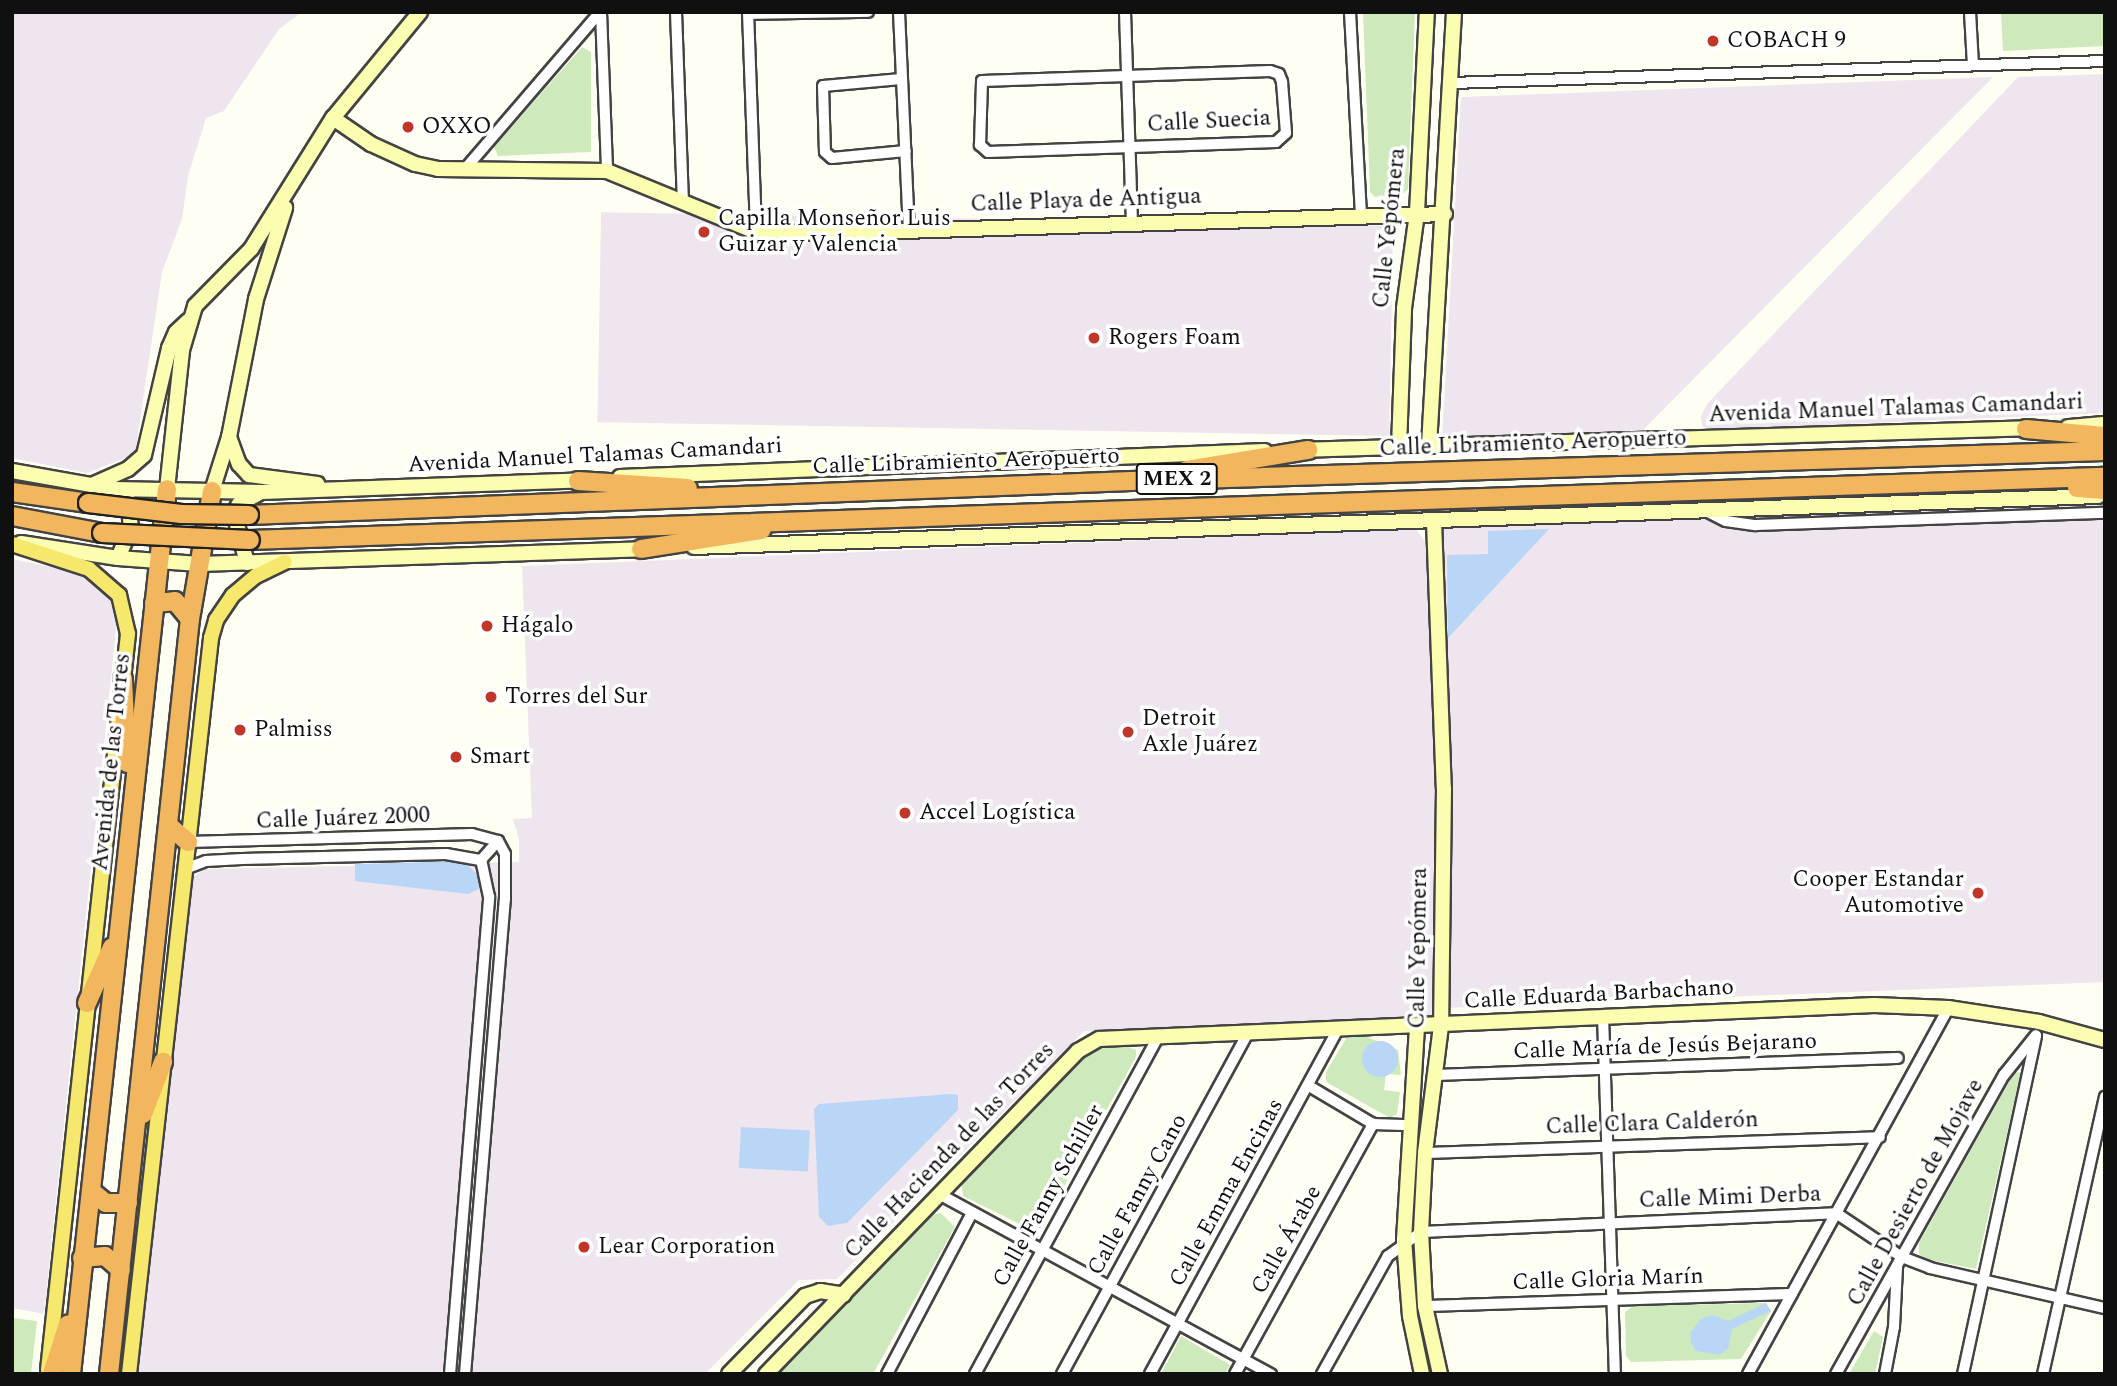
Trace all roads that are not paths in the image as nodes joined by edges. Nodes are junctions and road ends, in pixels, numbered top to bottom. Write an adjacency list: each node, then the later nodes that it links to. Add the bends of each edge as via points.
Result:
1 (420, 12): 18 (main road, Avenida de las Torres)
2 (600, 12): 21 (street); 22 (street)
3 (676, 12): 24 (street)
4 (868, 12): 12 (street)
5 (899, 12): 16 (street)
6 (1125, 12): 15 (street)
7 (1350, 12): 27 (street)
8 (1427, 12): 25 (main road, Calle Yepómera)
9 (1454, 12): 17 (main road)
10 (1970, 12): 14 (street)
11 (748, 13): 12 (street); 30 (street)
12 (822, 13)
13 (2105, 61): 14 (street)
14 (1973, 65): 17 (street)
15 (1128, 75): 19 (street); 19 (street, via 992,79 982,80 978,89 980,145 985,151); 19 (street, Calle Suecia, via 1276,72 1282,82 1286,128 1276,142)
16 (901, 79): 20 (street); 20 (street, via 823,86 825,152 832,158)
17 (1452, 83): 26 (main road)
18 (333, 118): 21 (main road, Calle Playa de Antigua, via 394,157 438,169); 23 (main road, Avenida de las Torres)
19 (1130, 145): 28 (street)
20 (906, 152): 29 (street)
21 (465, 169): 22 (main road, Calle Playa de Antigua)
22 (607, 171): 24 (main road, Calle Playa de Antigua)
23 (290, 191): 31 (main road, Avenida de las Torres, via 251,250 203,297); 35 (main road, Avenida de las Torres, via 251,319)
24 (683, 203): 30 (main road, Calle Playa de Antigua)
25 (1417, 213): 26 (main road, Calle Playa de Antigua); 27 (main road, Calle Playa de Antigua); 37 (main road, Calle Yepómera, via 1404,307)
26 (1445, 214): 36 (main road, via 1435,292)
27 (1361, 215): 28 (main road, Calle Playa de Antigua)
28 (1132, 222): 29 (main road, Calle Playa de Antigua)
29 (909, 230): 30 (main road, Calle Playa de Antigua)
30 (756, 232)
31 (188, 321): 46 (main road, Avenida de las Torres); 53 (main road, via 169,348 144,455)
32 (2105, 424): 33 (main road, Avenida Manuel Talamas Camandari)
33 (2026, 429): 34 (highway); 36 (main road, Avenida Manuel Talamas Camandari)
34 (2105, 436)
35 (229, 437): 47 (main road, via 239,464 249,475); 48 (main road, Avenida de las Torres)
36 (1429, 446): 37 (main road, Avenida Manuel Talamas Camandari)
37 (1399, 447): 38 (main road, Avenida Manuel Talamas Camandari)
38 (1308, 450): 42 (main road, Avenida Manuel Talamas Camandari); 43 (highway)
39 (2105, 451): 43 (highway, Calle Libramiento Aeropuerto / MEX 2)
40 (12, 471): 53 (main road, Avenida Manuel Talamas Camandari)
41 (2105, 477): 44 (highway, MEX 2)
42 (578, 481): 47 (main road, Avenida Manuel Talamas Camandari); 52 (highway)
43 (1116, 481): 52 (highway, Calle Libramiento Aeropuerto / MEX 2)
44 (1961, 483): 49 (highway); 58 (highway, MEX 2)
45 (114, 489): 46 (main road, Avenida Manuel Talamas Camandari); 53 (main road, Avenida Manuel Talamas Camandari); 62 (main road, via 132,509 126,544)
46 (167, 489): 48 (main road, Avenida Manuel Talamas Camandari); 63 (highway, Avenida de las Torres)
47 (342, 490): 51 (main road, Avenida Manuel Talamas Camandari)
48 (212, 491): 51 (main road, Avenida Manuel Talamas Camandari); 66 (highway, Avenida de las Torres)
49 (2105, 491)
50 (12, 492): 53 (highway, MEX 2)
51 (262, 492): 65 (main road, via 239,504 234,513)
52 (782, 494): 53 (highway, Calle Libramiento Aeropuerto / MEX 2, bridge, via 249,515 181,514)
53 (88, 495)
54 (2105, 496): 55 (main road)
55 (1706, 511): 56 (street, via 1727,521 1756,525); 59 (main road)
56 (2105, 513)
57 (12, 516): 58 (highway, MEX 2, bridge, via 102,533 250,540)
58 (796, 520): 61 (highway, via 754,532)
59 (1434, 521): 61 (main road); 80 (main road, Calle Yepómera, via 1444,788)
60 (12, 542): 62 (main road); 69 (main road, Avenida de las Torres, via 89,569 119,595 127,618)
61 (641, 549): 64 (main road)
62 (117, 558): 63 (main road)
63 (158, 561): 66 (main road); 67 (highway, Avenida de las Torres)
64 (285, 562): 65 (main road); 73 (main road, via 246,583 216,620)
65 (247, 563): 66 (main road)
66 (198, 564): 68 (highway, Avenida de las Torres)
67 (154, 603): 68 (highway, via 175,601); 70 (highway, Avenida de las Torres)
68 (190, 619): 71 (highway, Avenida de las Torres)
69 (123, 679): 70 (highway); 77 (main road, Avenida de las Torres)
70 (129, 820): 76 (highway, Avenida de las Torres)
71 (169, 825): 73 (highway); 97 (highway, Avenida de las Torres)
72 (498, 841): 73 (street, Calle Juárez 2000, via 472,834); 74 (street); 128 (street, via 505,854 505,899)
73 (188, 842): 75 (main road)
74 (481, 860): 75 (street, Calle Juárez 2000, via 446,854 229,859); 127 (street, via 489,897)
75 (186, 869): 89 (main road)
76 (119, 931): 77 (highway); 100 (highway, Avenida de las Torres)
77 (87, 1003): 123 (main road, Avenida de las Torres)
78 (1948, 1008): 79 (main road, Calle Eduarda Barbachano, via 1874,1005); 82 (main road, Calle Eduarda Barbachano); 96 (street)
79 (1603, 1016): 80 (main road, Calle Eduarda Barbachano); 90 (street)
80 (1441, 1026): 81 (main road, Calle Eduarda Barbachano); 91 (main road, Calle Yepómera)
81 (1417, 1027): 83 (main road, Calle Eduarda Barbachano); 95 (main road, Calle Yepómera)
82 (2038, 1029): 86 (main road, Calle Eduarda Barbachano); 110 (street, Calle Desierto de Mojave, via 2004,1075); 112 (street)
83 (1337, 1031): 84 (main road, Calle Eduarda Barbachano); 92 (street, Calle Emma Encinas)
84 (1248, 1034): 85 (main road, Calle Eduarda Barbachano); 113 (street, Calle Fanny Cano)
85 (1158, 1037): 87 (main road, Calle Eduarda Barbachano); 108 (street, Calle Fanny Schiller)
86 (2105, 1040)
87 (1092, 1042): 101 (main road, Calle Hacienda de las Torres, via 1078,1051)
88 (1898, 1058): 90 (street, Calle María de Jesús Bejarano)
89 (163, 1062): 97 (highway); 126 (main road)
90 (1605, 1067): 91 (street, Calle María de Jesús Bejarano); 98 (street)
91 (1434, 1074): 99 (main road, Calle Yepómera)
92 (1308, 1086): 94 (street); 121 (street, Calle Emma Encinas)
93 (2105, 1097): 118 (street)
94 (1373, 1124): 95 (street); 122 (street, Calle Árabe)
95 (1411, 1125): 107 (main road, Calle Yepómera)
96 (1880, 1136): 98 (street, Calle Clara Calderón); 103 (street)
97 (134, 1137): 102 (highway, Avenida de las Torres)
98 (1608, 1144): 99 (street, Calle Clara Calderón); 105 (street)
99 (1425, 1153): 106 (main road, Calle Yepómera)
100 (92, 1191): 102 (highway, via 106,1203); 109 (highway, Avenida de las Torres)
101 (940, 1194): 104 (street); 116 (main road, Calle Hacienda de las Torres)
102 (128, 1203): 111 (highway, Avenida de las Torres)
103 (1836, 1213): 105 (street, Calle Mimi Derba); 110 (street, Calle Mimi Derba); 114 (street)
104 (971, 1215): 108 (street); 131 (street)
105 (1611, 1221): 106 (street, Calle Mimi Derba); 117 (street)
106 (1421, 1232): 107 (street); 119 (main road, Calle Yepómera)
107 (1404, 1241): 137 (street, via 1388,1256); 138 (main road, Calle Yepómera, via 1410,1316)
108 (1040, 1252): 113 (street); 132 (street, Calle Fanny Schiller)
109 (82, 1258): 111 (highway, via 105,1256); 115 (highway, Avenida de las Torres)
110 (1899, 1261): 112 (street, Calle Mimi Derba); 142 (street, Calle Desierto de Mojave); 143 (street)
111 (121, 1270): 125 (highway, Avenida de las Torres)
112 (1984, 1282): 118 (street, Calle Mimi Derba); 144 (street)
113 (1108, 1288): 121 (street); 133 (street, Calle Fanny Cano)
114 (1792, 1294): 117 (street, Calle Gloria Marín); 141 (street)
115 (79, 1295): 123 (highway); 124 (highway, Avenida de las Torres)
116 (844, 1295): 129 (main road, Calle Hacienda de las Torres, via 820,1292 805,1296); 130 (main road, Calle Hacienda de las Torres)
117 (1614, 1298): 119 (street, Calle Gloria Marín); 140 (street)
118 (2059, 1298): 120 (street, Calle Mimi Derba); 145 (street)
119 (1425, 1306): 139 (main road, Calle Yepómera)
120 (2105, 1308)
121 (1177, 1323): 122 (street); 134 (street, Calle Emma Encinas)
122 (1244, 1359): 135 (street, Calle Árabe); 136 (street)
123 (50, 1374)
124 (71, 1374)
125 (109, 1374)
126 (129, 1374)
127 (450, 1374)
128 (465, 1374)
129 (729, 1374)
130 (766, 1374)
131 (887, 1374)
132 (975, 1374)
133 (1062, 1374)
134 (1150, 1374)
135 (1236, 1374)
136 (1271, 1374)
137 (1322, 1374)
138 (1422, 1374)
139 (1440, 1374)
140 (1615, 1374)
141 (1748, 1374)
142 (1836, 1374)
143 (1885, 1374)
144 (1963, 1374)
145 (2043, 1374)

